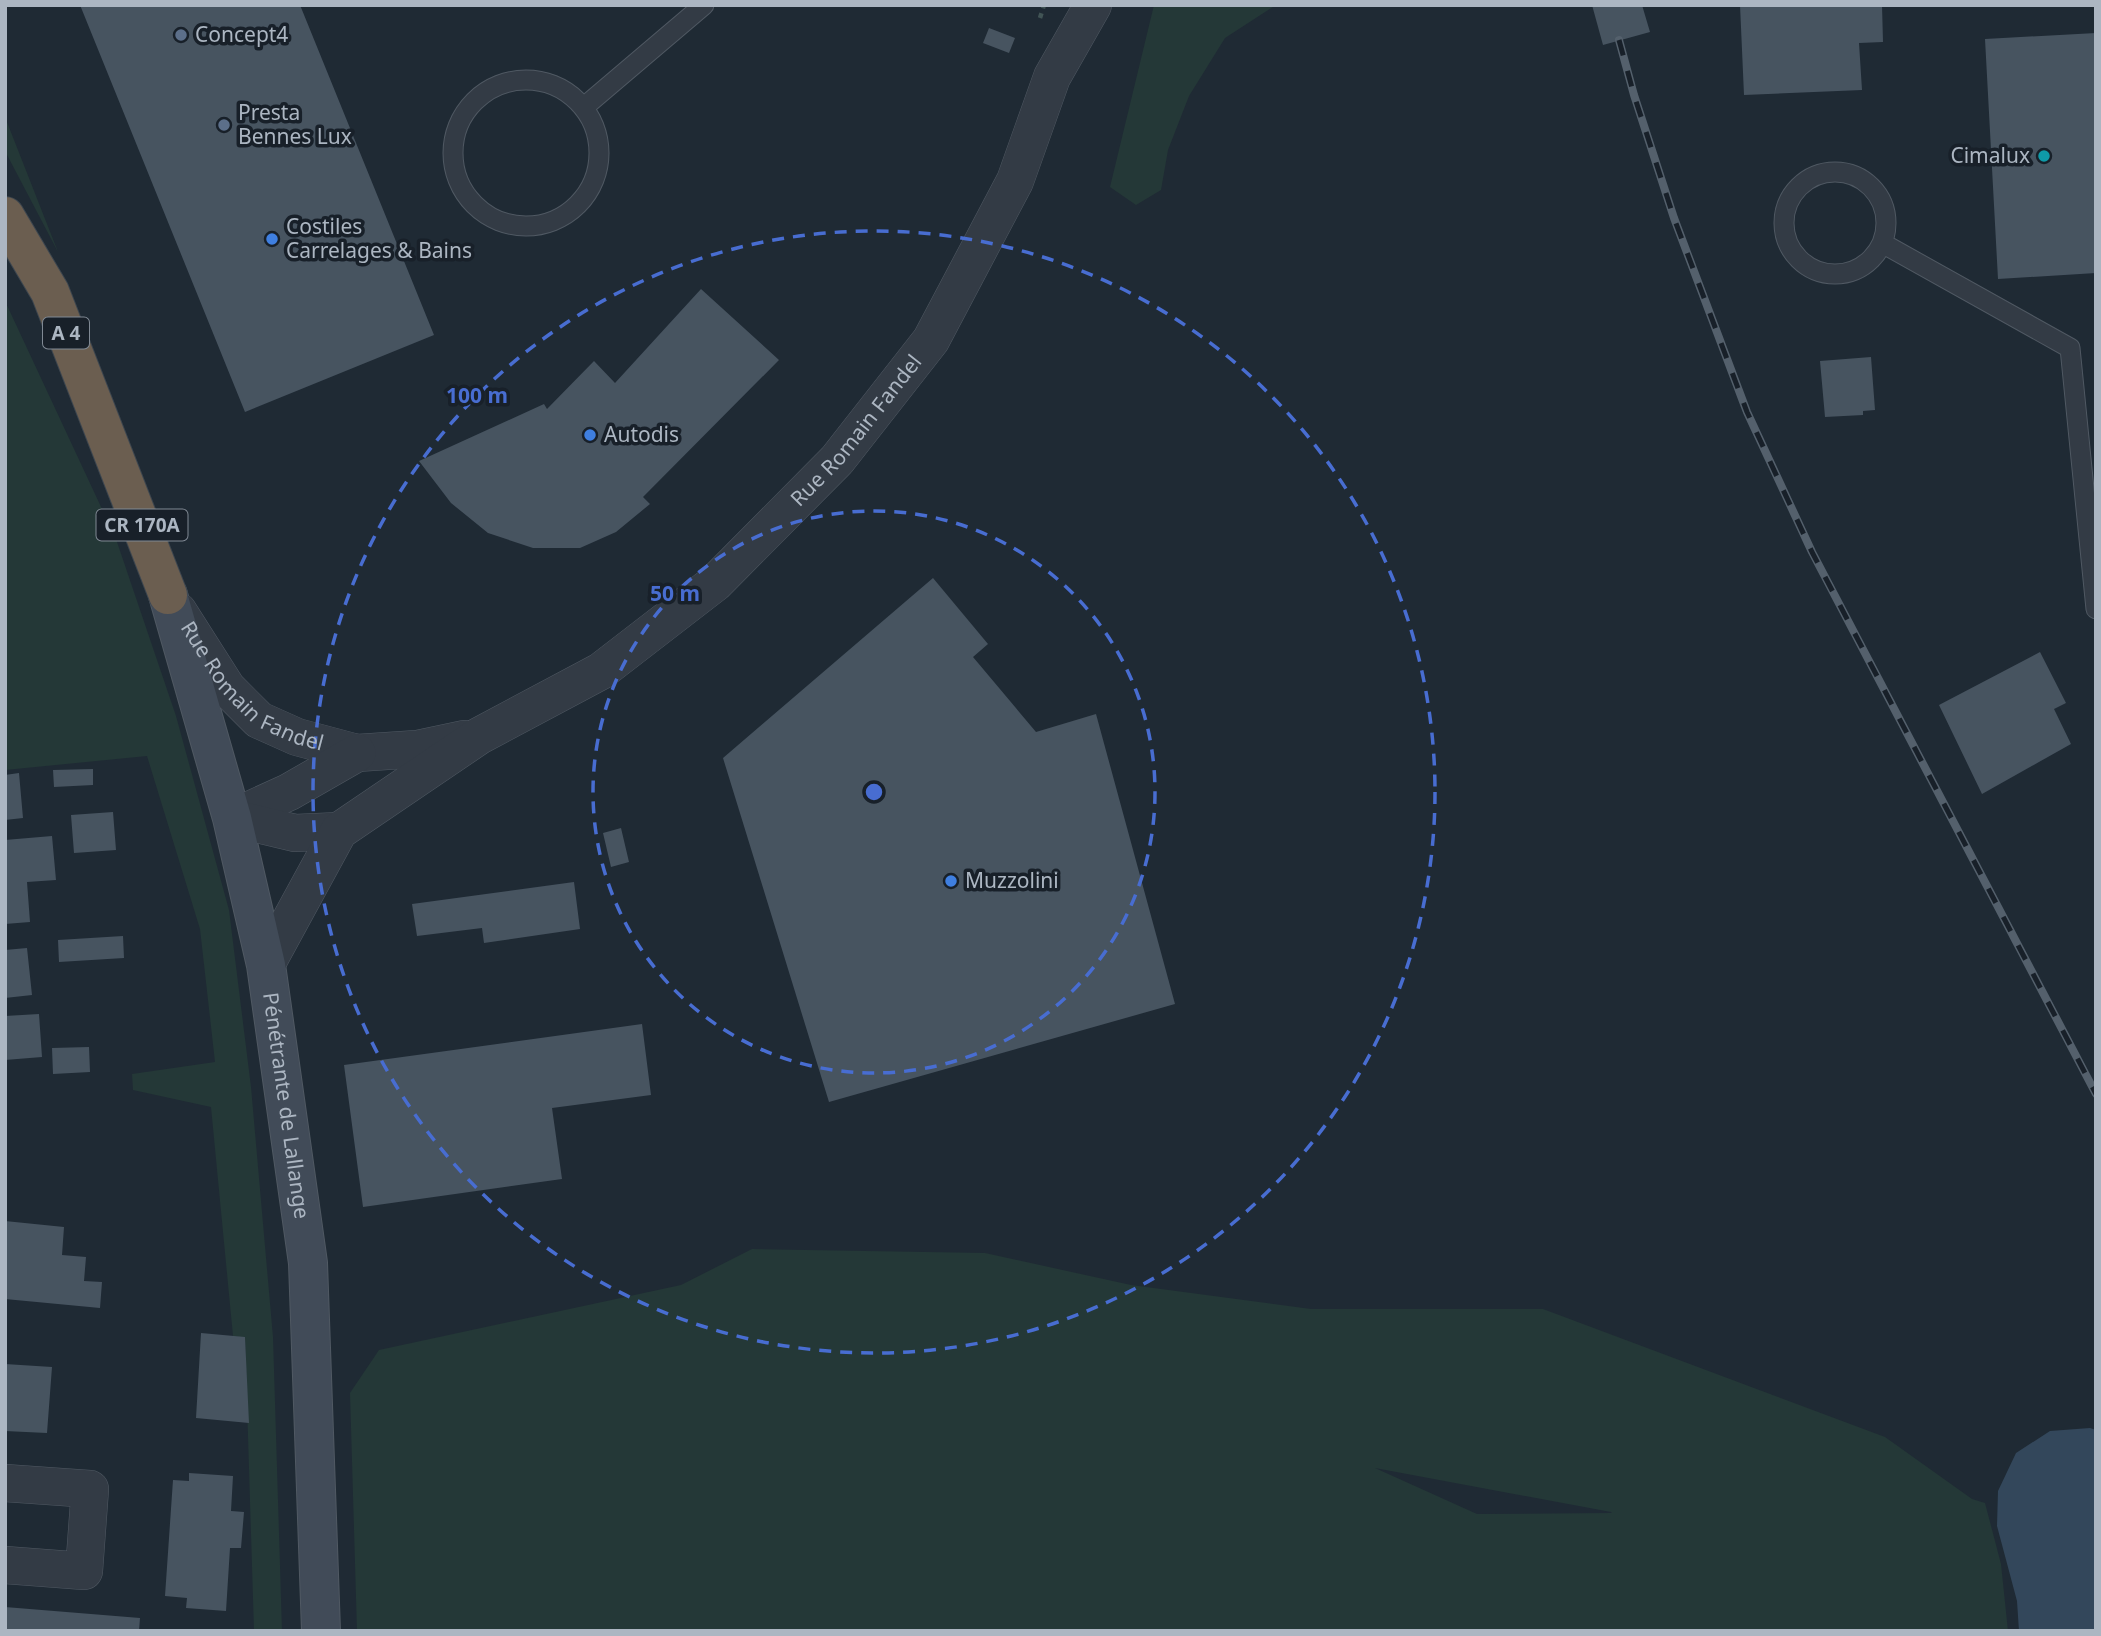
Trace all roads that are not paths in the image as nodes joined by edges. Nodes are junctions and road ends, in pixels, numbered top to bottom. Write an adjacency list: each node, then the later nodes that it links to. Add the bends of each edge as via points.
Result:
1 (704, 5): 3 (lane)
2 (1088, 7): 10 (street, Rue Romain Fandel, via 1052,78 1015,181 931,340 837,460 715,583 601,671)
3 (584, 107): 3 (lane, via 566,90 532,80 496,86 476,99 461,118 454,141 454,165 462,188 477,207 498,220 521,226 545,224 567,214 585,197 596,176 600,152 596,128)
4 (5, 216): 7 (highway, A 4, via 50,292)
5 (1882, 243): 5 (lane, via 1885,211 1868,184 1854,176 1838,172 1806,180 1786,207 1786,241 1808,268 1825,274 1859,269); 9 (lane, via 2070,348)
6 (5, 265): 7 (highway, A 4)
7 (115, 455): 8 (highway, CR 170A)
8 (168, 595): 11 (street, Rue Romain Fandel, via 227,688 259,720 297,737); 12 (main road, Pénétrante de Lallange / CR 170A)
9 (2096, 609)
10 (479, 736): 11 (street, Rue Romain Fandel, via 417,749); 13 (street, Rue Romain Fandel)
11 (357, 753): 12 (street, Rue Romain Fandel)
12 (232, 818): 13 (street, via 295,833); 14 (main road, Pénétrante de Lallange / CR 170A)
13 (339, 831): 14 (street, Rue Romain Fandel)
14 (266, 965): 17 (main road, Pénétrante de Lallange / CR 170A, via 308,1263)
15 (5, 1483): 16 (street, via 90,1489 83,1571)
16 (5, 1565)
17 (321, 1631)

